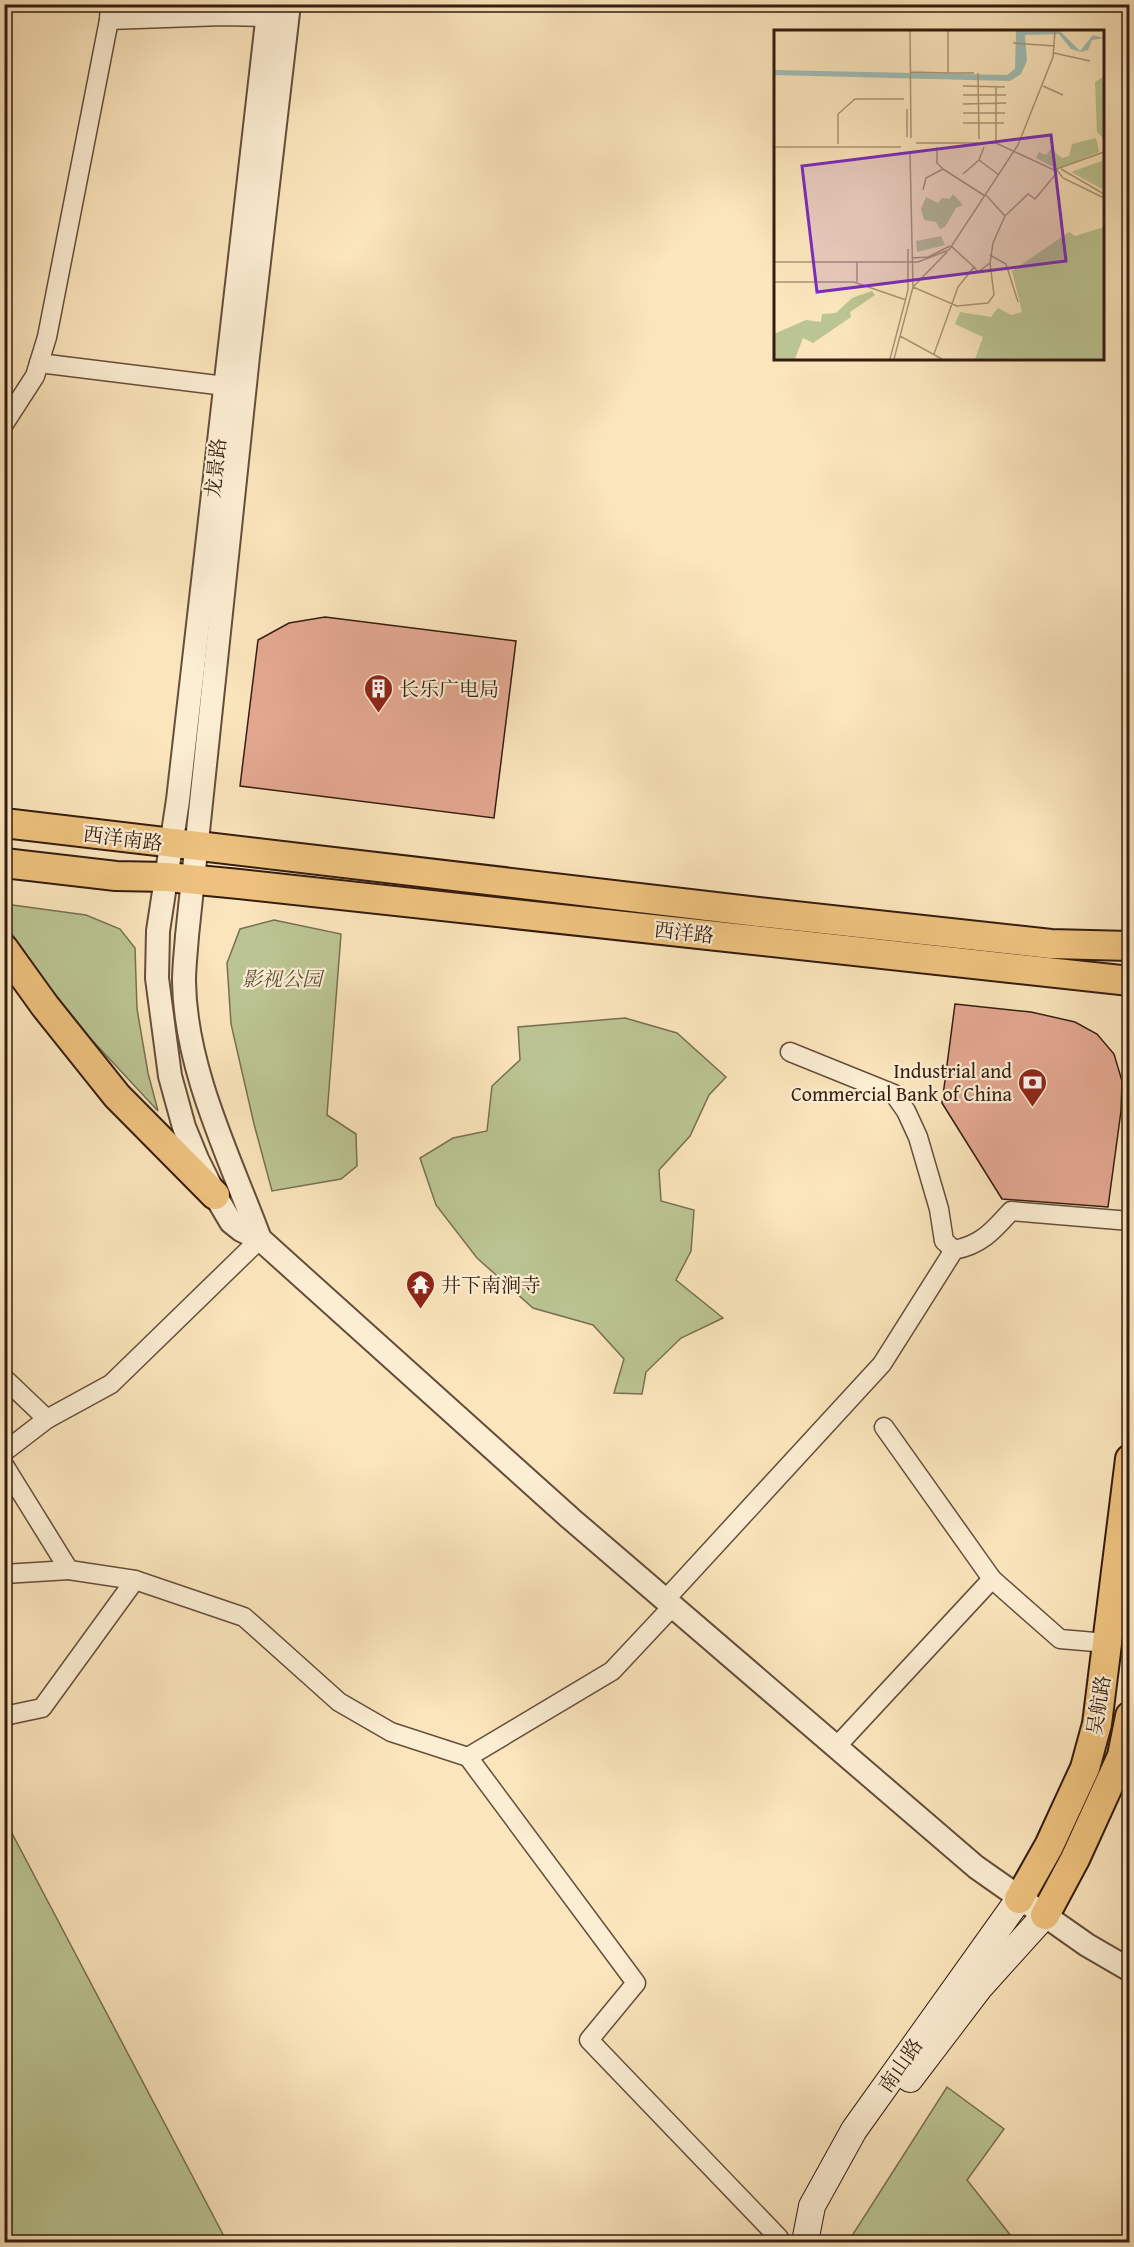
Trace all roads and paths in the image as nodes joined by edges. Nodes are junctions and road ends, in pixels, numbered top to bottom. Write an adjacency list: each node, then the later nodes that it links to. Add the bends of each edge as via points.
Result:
1 (289, 4): 8 (street)
2 (268, 11): 3 (street); 5 (street, 龙景路)
3 (109, 12): 4 (street)
4 (39, 363): 5 (street); 6 (street, via 35,376)
5 (225, 386): 8 (street, 龙景路, via 178,800)
6 (4, 424)
7 (4, 823): 8 (main road, 西洋南路)
8 (184, 845): 9 (main road, 西洋南路); 11 (street, 龙景路)
9 (242, 852): 13 (main road, 西洋路)
10 (4, 862): 11 (main road, 西洋南路, via 116,876)
11 (180, 879): 12 (main road, 西洋南路); 19 (street, 龙景路, via 158,932 158,989 170,1076 184,1127); 21 (street, via 184,982 198,1071 211,1115)
12 (239, 884): 16 (main road, 西洋路)
13 (1051, 944): 14 (main road, 西洋路); 16 (main road)
14 (1130, 946)
15 (4, 949): 19 (main road, via 117,1096)
16 (1047, 971): 17 (main road, 西洋路)
17 (1130, 981)
18 (789, 1052): 22 (street, via 894,1094 918,1137 944,1241)
19 (216, 1196): 21 (street, 龙景路, via 231,1221)
20 (1130, 1221): 22 (street, via 1011,1210 972,1247)
21 (260, 1239): 24 (street, via 111,1384); 33 (street)
22 (954, 1250): 33 (street, via 882,1364)
23 (4, 1378): 24 (street)
24 (47, 1419): 26 (street)
25 (884, 1428): 31 (street)
26 (4, 1452)
27 (1130, 1459): 34 (main road, 吴航路)
28 (4, 1465): 29 (street)
29 (69, 1570): 30 (street); 32 (street)
30 (4, 1574)
31 (992, 1579): 34 (street, via 1060,1638); 37 (street)
32 (135, 1580): 35 (street, via 42,1708); 39 (street, via 244,1617 339,1702 391,1732)
33 (669, 1604): 37 (street); 39 (street, via 612,1671)
34 (1107, 1643): 40 (main road, 吴航路, via 1097,1724 1085,1768)
35 (4, 1716)
36 (1130, 1716): 38 (main road, 吴航路)
37 (836, 1747): 40 (street)
38 (1126, 1756): 41 (main road, 吴航路)
39 (468, 1758): 43 (street, via 636,1983 589,2040)
40 (1019, 1899): 41 (street); 44 (main road, 南山路, via 854,2130 812,2206)
41 (1045, 1915): 42 (street); 45 (main road, 南山路, via 980,1987 863,2139 830,2202)
42 (1130, 1970)
43 (779, 2238)
44 (805, 2242)
45 (821, 2242)

